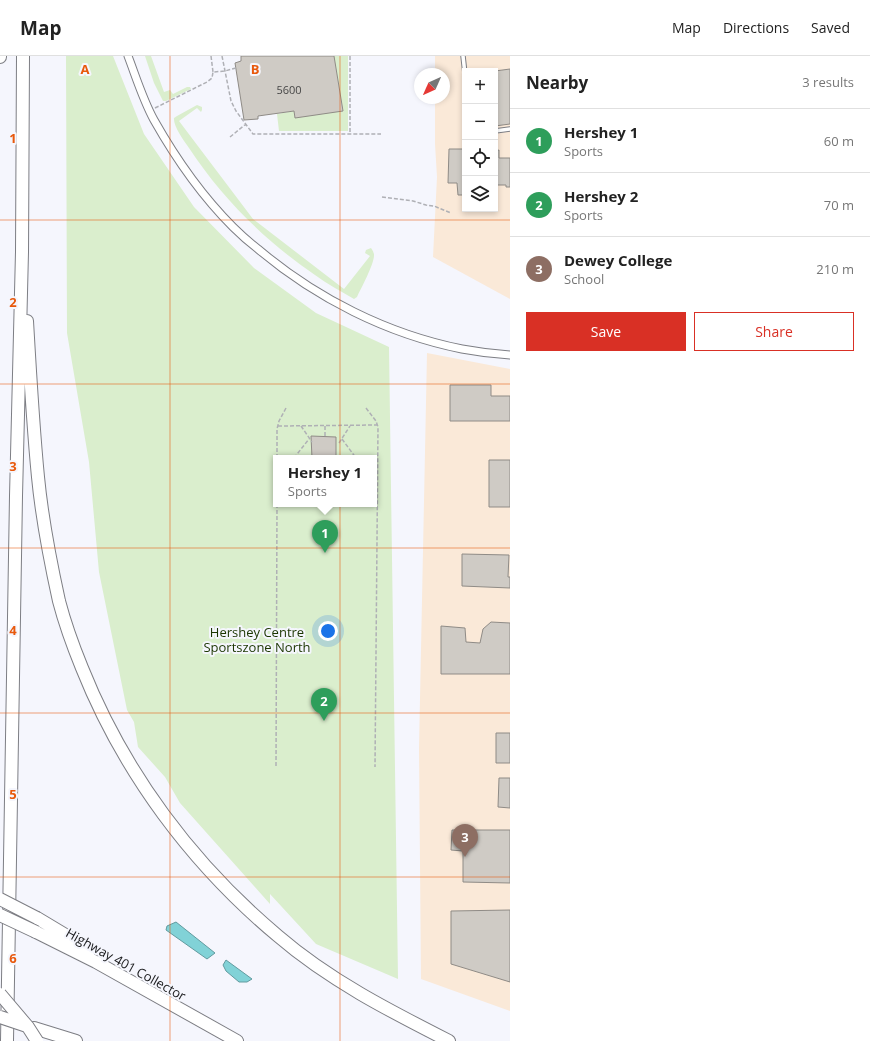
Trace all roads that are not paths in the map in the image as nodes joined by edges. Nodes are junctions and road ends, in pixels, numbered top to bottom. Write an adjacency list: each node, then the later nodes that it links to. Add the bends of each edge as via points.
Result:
1 (23, 56): 7 (highway)
2 (128, 56): 8 (street, via 154,120 184,168 219,213 276,264 338,304 402,333 462,349)
3 (463, 56): 4 (lane)
4 (464, 68)
5 (510, 129): 6 (lane)
6 (498, 131)
7 (22, 252): 14 (highway); 18 (highway, via 38,479 47,542 72,645 107,724 152,800 207,869 236,898 279,937 350,988)
8 (510, 355)
9 (0, 899): 11 (highway, bridge, via 72,939)
10 (0, 915): 11 (highway, Highway 401 Collector, bridge)
11 (96, 962): 17 (highway, Highway 401 Collector)
12 (0, 994): 15 (highway, bridge)
13 (0, 1017): 16 (highway, bridge)
14 (7, 1041)
15 (37, 1041)
16 (76, 1041)
17 (237, 1041)
18 (449, 1041)

